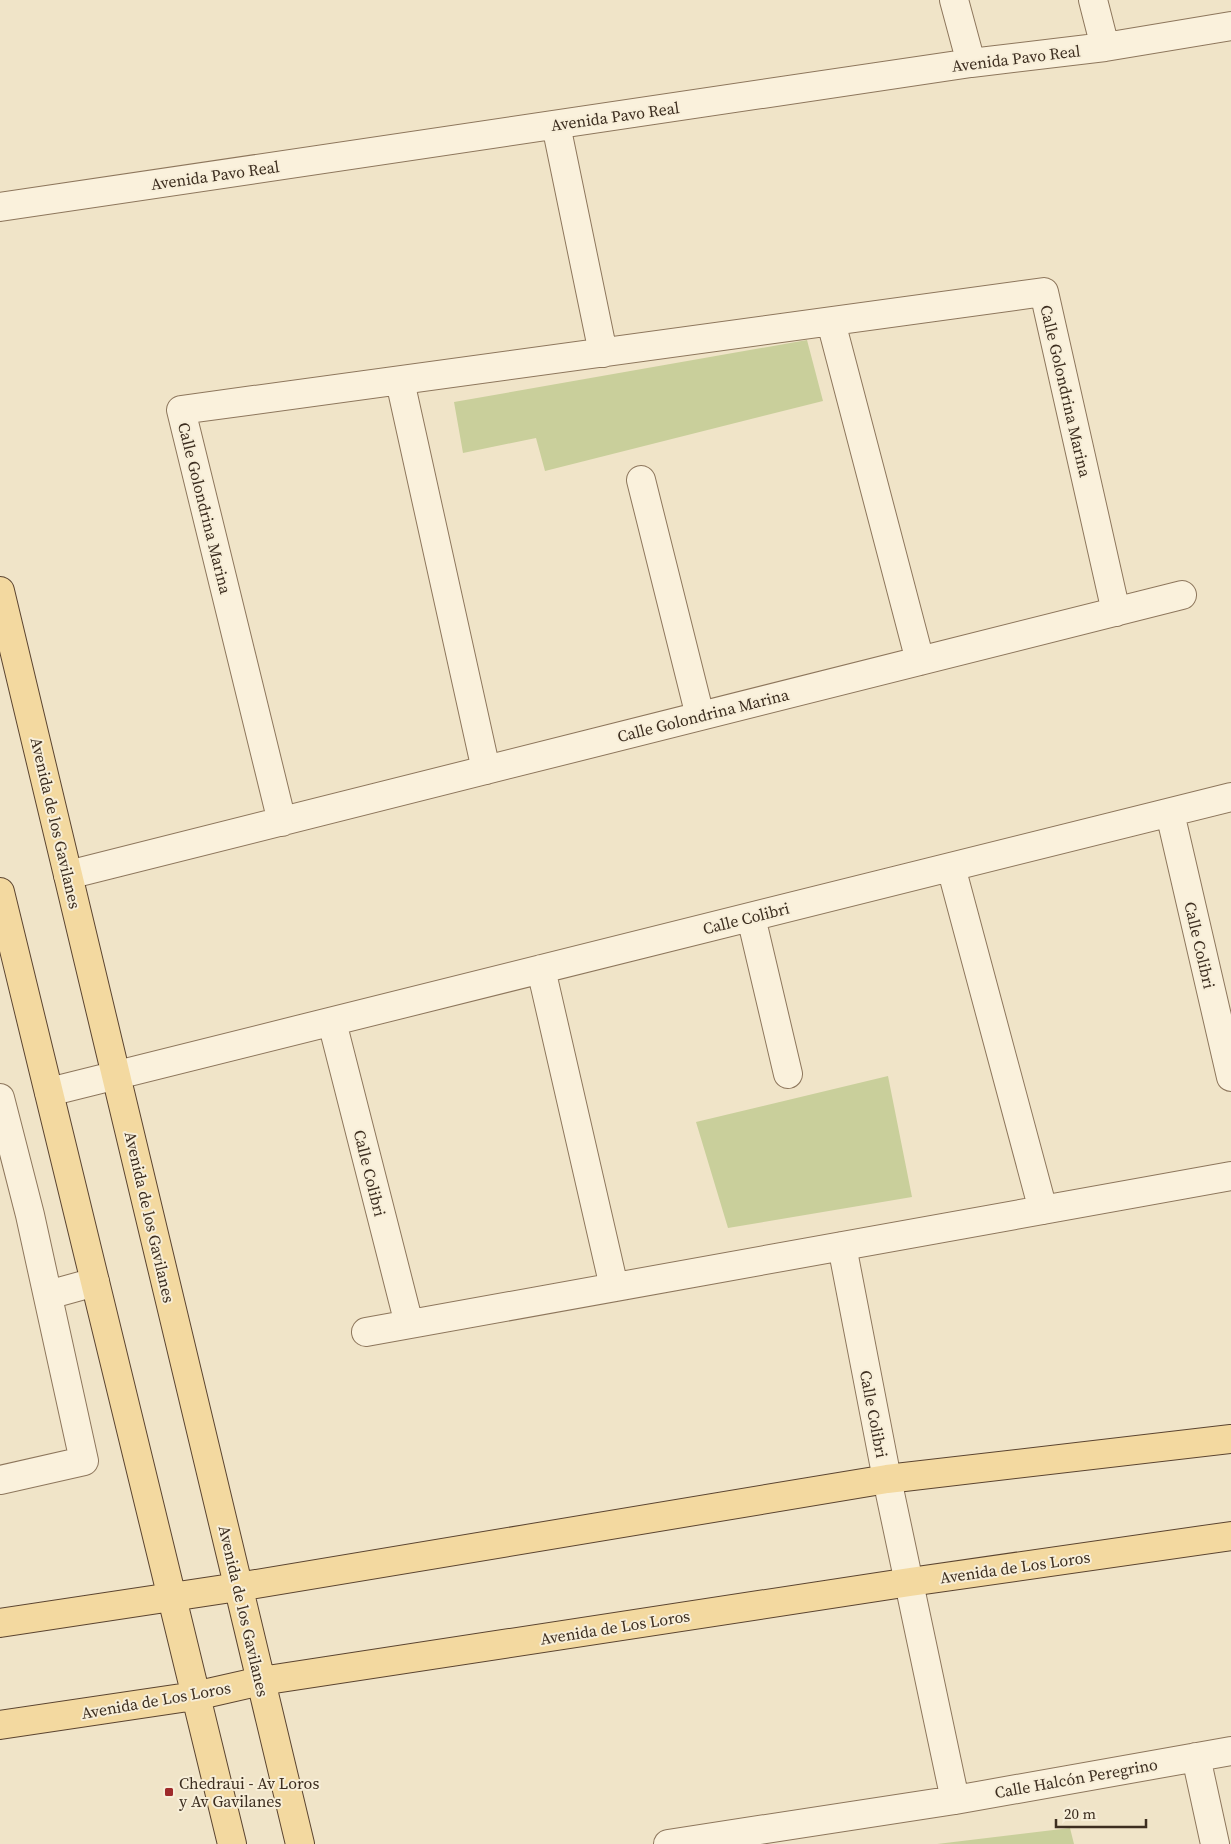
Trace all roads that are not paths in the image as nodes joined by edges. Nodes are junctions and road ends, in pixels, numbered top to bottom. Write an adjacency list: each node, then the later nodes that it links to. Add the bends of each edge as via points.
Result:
1 (954, 0): 5 (street)
2 (1093, 0): 4 (street)
3 (1231, 26): 4 (street, Avenida Pavo Real)
4 (1105, 47): 5 (street, Avenida Pavo Real)
5 (970, 64): 6 (street, Avenida Pavo Real)
6 (556, 124): 7 (street, Avenida Pavo Real); 9 (street)
7 (0, 207)
8 (830, 322): 9 (street, Calle Golondrina Marina); 14 (street, Calle Golondrina Marina, via 1044,292); 15 (street)
9 (603, 353): 10 (street, Calle Golondrina Marina)
10 (400, 380): 17 (street); 20 (street, Calle Golondrina Marina, via 181,410)
11 (641, 480): 16 (street)
12 (0, 590): 22 (main road, Avenida de los Gavilanes)
13 (1182, 595): 14 (street, Calle Golondrina Marina)
14 (1116, 612): 15 (street, Calle Golondrina Marina)
15 (920, 661): 16 (street, Calle Golondrina Marina)
16 (700, 716): 17 (street, Calle Golondrina Marina)
17 (486, 770): 20 (street, Calle Golondrina Marina)
18 (1231, 797): 19 (street, Calle Colibri)
19 (1170, 813): 21 (street, Calle Colibri); 29 (street, Calle Colibri)
20 (282, 822): 22 (street, Calle Golondrina Marina)
21 (951, 867): 24 (street, Calle Colibri); 33 (street)
22 (68, 875): 28 (main road, Avenida de los Gavilanes)
23 (0, 892): 30 (main road)
24 (751, 917): 25 (street, Calle Colibri); 27 (street)
25 (541, 969): 26 (street, Calle Colibri); 36 (street)
26 (332, 1022): 28 (street, Calle Colibri); 38 (street, Calle Colibri)
27 (788, 1074)
28 (116, 1076): 30 (street, Calle Colibri); 45 (main road, Avenida de los Gavilanes)
29 (1231, 1077)
30 (49, 1092): 35 (main road)
31 (0, 1098): 37 (street)
32 (1231, 1176): 33 (street)
33 (1043, 1210): 34 (street)
34 (842, 1246): 36 (street); 41 (street, Calle Colibri)
35 (95, 1282): 37 (street); 46 (main road)
36 (614, 1287): 38 (street)
37 (48, 1295): 42 (street, via 84,1461)
38 (409, 1324): 39 (street)
39 (366, 1332)
40 (1231, 1440): 41 (main road)
41 (887, 1479): 44 (street, Calle Colibri); 45 (main road)
42 (0, 1480)
43 (1231, 1536): 44 (main road, Avenida de Los Loros)
44 (910, 1582): 48 (main road, Avenida de Los Loros); 53 (street)
45 (238, 1587): 46 (main road); 48 (main road, Avenida de los Gavilanes)
46 (171, 1597): 47 (main road); 49 (main road)
47 (0, 1623)
48 (261, 1681): 49 (main road, Avenida de Los Loros); 56 (main road, Avenida de los Gavilanes)
49 (195, 1696): 50 (main road, Avenida de Los Loros); 55 (main road)
50 (0, 1725)
51 (1231, 1751): 52 (street, Calle Halcón Peregrino)
52 (1196, 1757): 53 (street, Calle Halcón Peregrino); 58 (street)
53 (955, 1800): 54 (street, Calle Halcón Peregrino)
54 (764, 1836): 57 (street, Calle Halcón Peregrino)
55 (232, 1844)
56 (300, 1844)
57 (668, 1844)
58 (1215, 1844)

